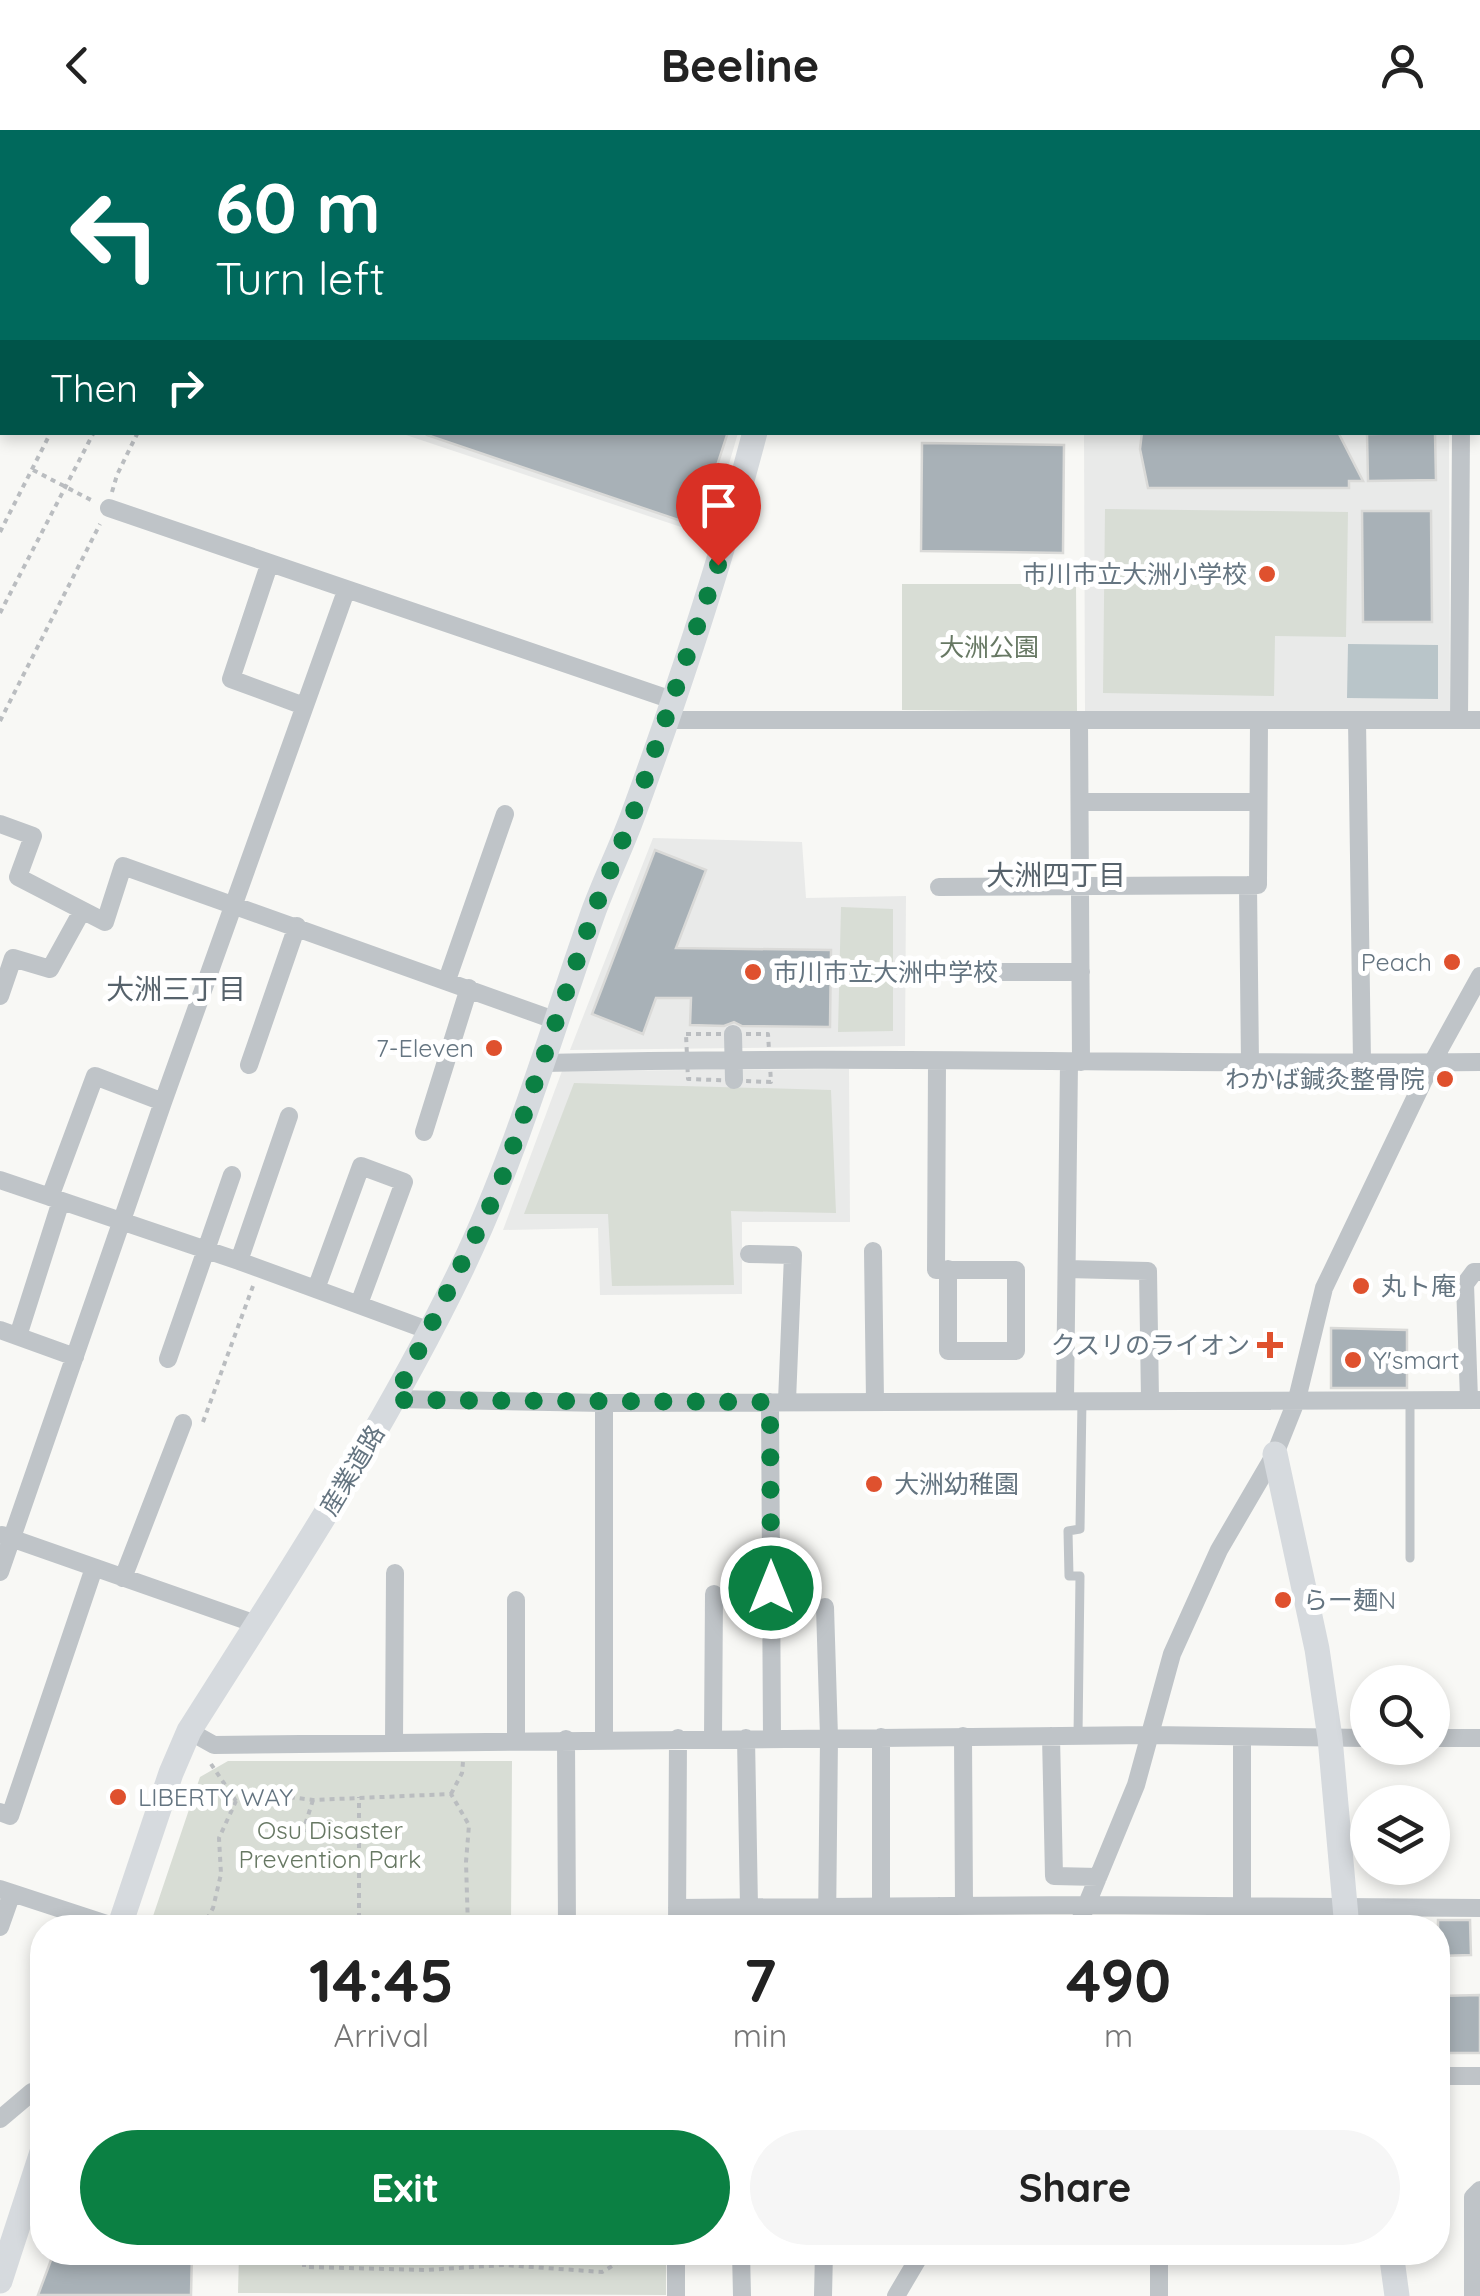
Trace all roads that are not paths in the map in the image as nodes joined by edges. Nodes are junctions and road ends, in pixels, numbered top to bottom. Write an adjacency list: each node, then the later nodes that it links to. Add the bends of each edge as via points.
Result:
1 (754, 435): 7 (main road, 産業道路)
2 (1461, 435): 9 (street)
3 (109, 508): 4 (street)
4 (269, 565): 5 (street); 6 (street, via 231,678)
5 (346, 590): 6 (street); 7 (street)
6 (304, 706): 20 (street)
7 (669, 710): 11 (street); 29 (main road, 産業道路)
8 (1357, 720): 9 (street); 12 (street); 33 (street)
9 (1459, 720): 10 (street)
10 (1480, 720)
11 (1079, 721): 12 (street); 13 (street)
12 (1258, 721): 14 (street)
13 (1080, 802): 14 (street); 17 (street)
14 (1258, 802): 18 (street, via 1258,885)
15 (506, 814): 26 (street)
16 (0, 824): 21 (street, via 33,836 18,877)
17 (1080, 884): 18 (street); 19 (street); 24 (street)
18 (1248, 885): 37 (street)
19 (939, 887)
20 (233, 906): 21 (street, via 123,866 105,922); 22 (street); 40 (street)
21 (82, 911): 28 (street, via 50,969 13,958)
22 (297, 926): 26 (street); 38 (street)
23 (965, 972): 24 (street)
24 (1080, 972): 32 (street)
25 (1480, 976): 34 (street)
26 (447, 980): 27 (street)
27 (470, 988): 29 (street); 42 (street)
28 (0, 996)
29 (557, 1020): 36 (main road, 産業道路)
30 (733, 1034): 39 (street)
31 (937, 1062): 32 (street); 36 (street); 51 (street, via 936,1270)
32 (1075, 1062): 37 (street); 52 (street)
33 (1362, 1062): 34 (street); 37 (street)
34 (1432, 1062): 35 (street); 60 (street, via 1324,1288)
35 (1480, 1062)
36 (544, 1063): 56 (main road, 産業道路, via 498,1190)
37 (1250, 1064)
38 (248, 1066)
39 (734, 1080)
40 (163, 1102): 45 (street, via 96,1076); 46 (street)
41 (289, 1116): 50 (street)
42 (424, 1132)
43 (232, 1175): 47 (street)
44 (0, 1180): 45 (street)
45 (55, 1199): 46 (street); 57 (street)
46 (121, 1222): 47 (street); 58 (street)
47 (207, 1250): 50 (street); 59 (street)
48 (874, 1251): 66 (street)
49 (749, 1254): 67 (street, via 793,1255)
50 (240, 1261): 54 (street)
51 (948, 1269): 51 (street, via 1016,1270 1016,1352 948,1351)
52 (1066, 1270): 62 (street); 63 (street, via 1148,1271)
53 (1480, 1272): 65 (street, via 1465,1284)
54 (316, 1290): 55 (street); 55 (street, via 361,1166 404,1182)
55 (359, 1304): 56 (street)
56 (430, 1331): 61 (main road, 産業道路)
57 (9, 1333): 58 (street)
58 (75, 1357): 71 (street)
59 (168, 1359)
60 (1297, 1399): 63 (street); 64 (street); 70 (street)
61 (394, 1400): 68 (street); 80 (main road, 産業道路)
62 (1073, 1400): 63 (street); 66 (street); 85 (lane, via 1080,1530 1068,1531 1069,1576 1080,1576)
63 (1150, 1400)
64 (1410, 1400): 65 (street); 72 (lane)
65 (1474, 1400)
66 (875, 1401): 67 (street)
67 (778, 1402): 68 (street); 92 (street)
68 (604, 1403): 98 (street)
69 (182, 1423): 76 (street)
70 (1275, 1454): 82 (street, via 1218,1550 1172,1654); 93 (main road)
71 (6, 1536): 73 (street); 74 (street)
72 (1410, 1558)
73 (94, 1568): 76 (street); 101 (street, via 10,1816)
74 (0, 1572)
75 (396, 1573): 100 (street)
76 (123, 1578): 80 (street)
77 (714, 1594): 90 (street)
78 (516, 1600): 99 (street)
79 (825, 1606): 86 (street)
80 (256, 1624): 81 (main road, 産業道路)
81 (189, 1731): 100 (street, via 214,1744); 115 (main road, 産業道路)
82 (1150, 1735): 85 (street); 88 (street); 102 (street)
83 (963, 1736): 84 (street); 87 (street); 108 (street)
84 (1051, 1736): 85 (street); 102 (street, via 1054,1876)
85 (1078, 1736)
86 (829, 1737): 87 (street); 92 (street); 105 (street)
87 (881, 1737): 106 (street)
88 (1242, 1737): 93 (street); 112 (street)
89 (678, 1738): 90 (street); 98 (street); 117 (street)
90 (714, 1738): 91 (street)
91 (746, 1738): 92 (street); 111 (street)
92 (772, 1738)
93 (1330, 1738): 94 (street); 126 (main road)
94 (1350, 1738)
95 (1450, 1738): 96 (street)
96 (1480, 1738)
97 (566, 1739): 98 (street); 99 (street); 116 (street)
98 (604, 1739)
99 (516, 1740): 100 (street)
100 (394, 1742)
101 (0, 1812)
102 (1098, 1877): 104 (street)
103 (6, 1891): 114 (street); 128 (street)
104 (1087, 1905): 109 (street); 110 (street); 123 (street)
105 (828, 1906): 106 (street); 111 (street); 119 (street)
106 (881, 1906): 107 (street); 120 (street)
107 (939, 1906): 108 (street); 121 (street)
108 (964, 1906): 109 (street)
109 (994, 1906): 122 (street)
110 (1216, 1906): 112 (street); 124 (street)
111 (749, 1907): 118 (street)
112 (1242, 1907): 125 (street)
113 (1480, 1908): 127 (street)
114 (79, 1915)
115 (123, 1915)
116 (567, 1915)
117 (677, 1915)
118 (697, 1915)
119 (828, 1915)
120 (881, 1915)
121 (939, 1915)
122 (994, 1915)
123 (1083, 1915)
124 (1216, 1915)
125 (1317, 1915)
126 (1345, 1915)
127 (1386, 1915)
128 (0, 1926)
129 (1450, 2076): 130 (street)
130 (1480, 2076)
131 (30, 2094): 132 (street)
132 (0, 2119)
133 (30, 2189): 141 (main road)
134 (1480, 2190): 148 (street, via 1472,2197)
135 (676, 2265): 142 (street)
136 (741, 2265): 143 (street)
137 (824, 2265): 144 (street)
138 (914, 2265): 145 (street)
139 (1159, 2265): 146 (street)
140 (1393, 2265): 147 (main road)
141 (0, 2281)
142 (676, 2296)
143 (742, 2296)
144 (823, 2296)
145 (896, 2296)
146 (1159, 2296)
147 (1397, 2296)
148 (1473, 2296)

